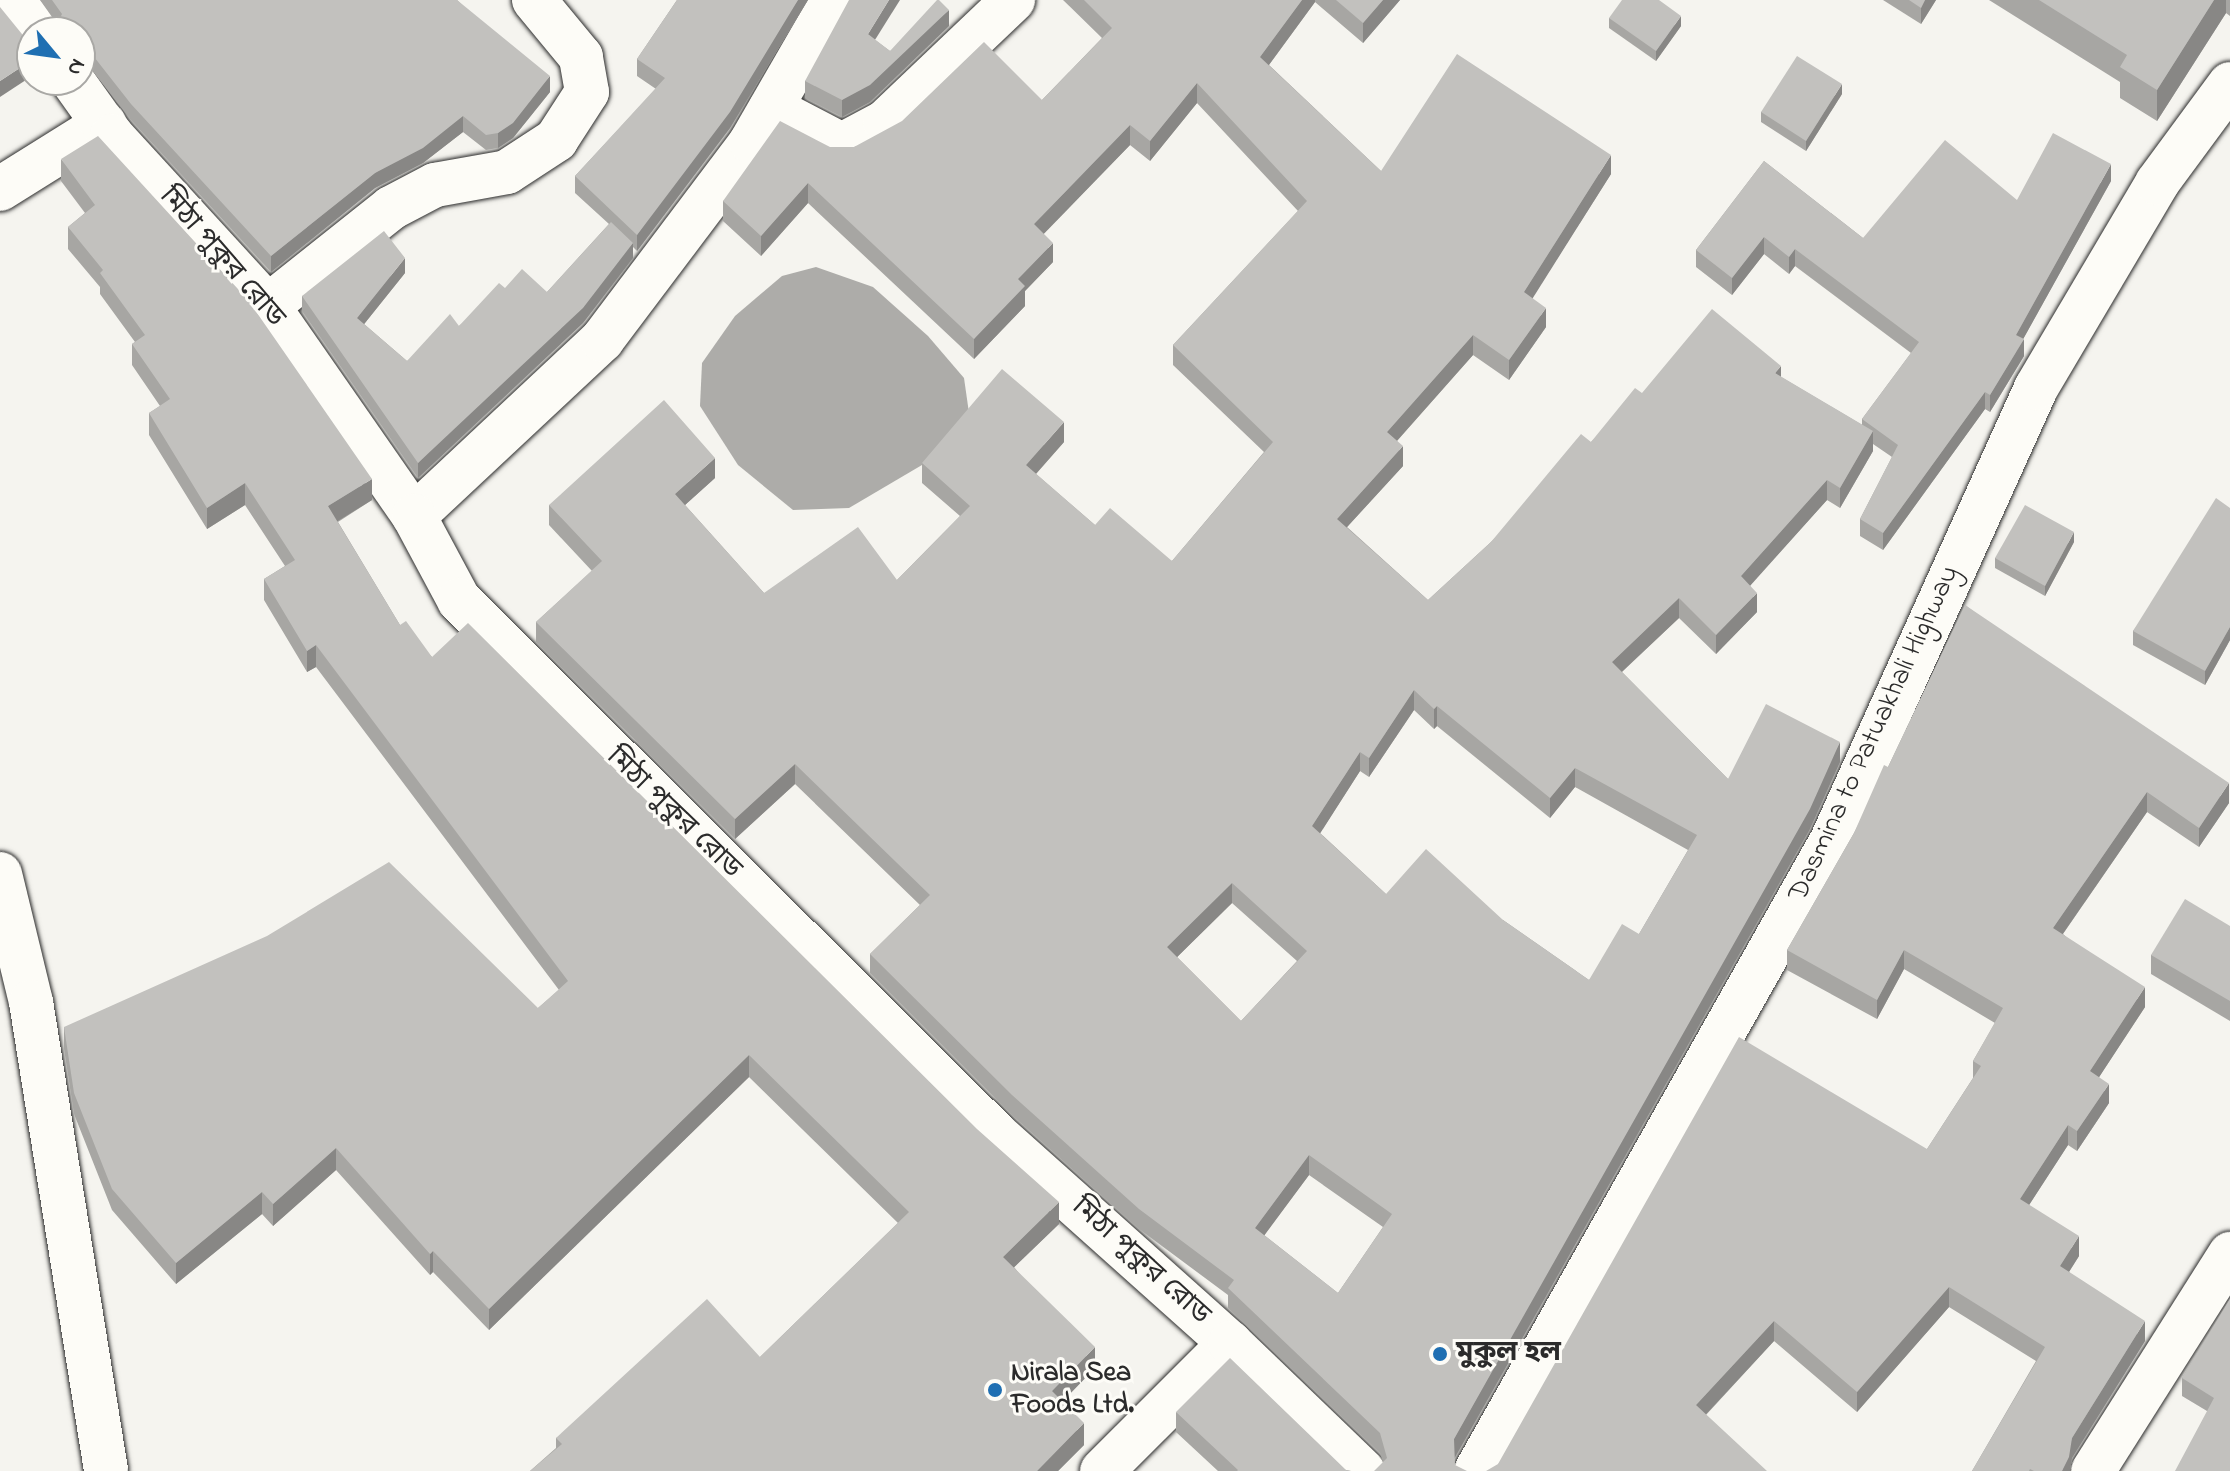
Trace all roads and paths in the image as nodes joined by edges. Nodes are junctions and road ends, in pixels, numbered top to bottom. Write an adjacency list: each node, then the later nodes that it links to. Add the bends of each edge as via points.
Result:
1 (534, 0): 9 (street, via 581,57 587,92 556,140 507,172 435,185 391,208)
2 (833, 0): 6 (street)
3 (1013, 0): 6 (street, via 885,122 842,145)
4 (2230, 84): 17 (street, Dasmina to Patuakhali Highway, via 2157,183 2036,388 1832,840)
5 (84, 96): 7 (street, মিঠা পুকুর রোড)
6 (771, 108): 10 (street, via 602,340)
7 (104, 124): 8 (street); 9 (street, মিঠা পুকুর রোড)
8 (0, 189)
9 (268, 306): 10 (street, মিঠা পুকুর রোড)
10 (414, 516): 13 (street, মিঠা পুকুর রোড, via 459,600 584,728 995,1133)
11 (0, 874): 14 (street, via 31,1002)
12 (2230, 1254): 18 (street)
13 (1230, 1343): 15 (street); 16 (street, মিঠা পুকুর রোড)
14 (106, 1471)
15 (1102, 1471)
16 (1363, 1471)
17 (1476, 1471)
18 (2093, 1471)

